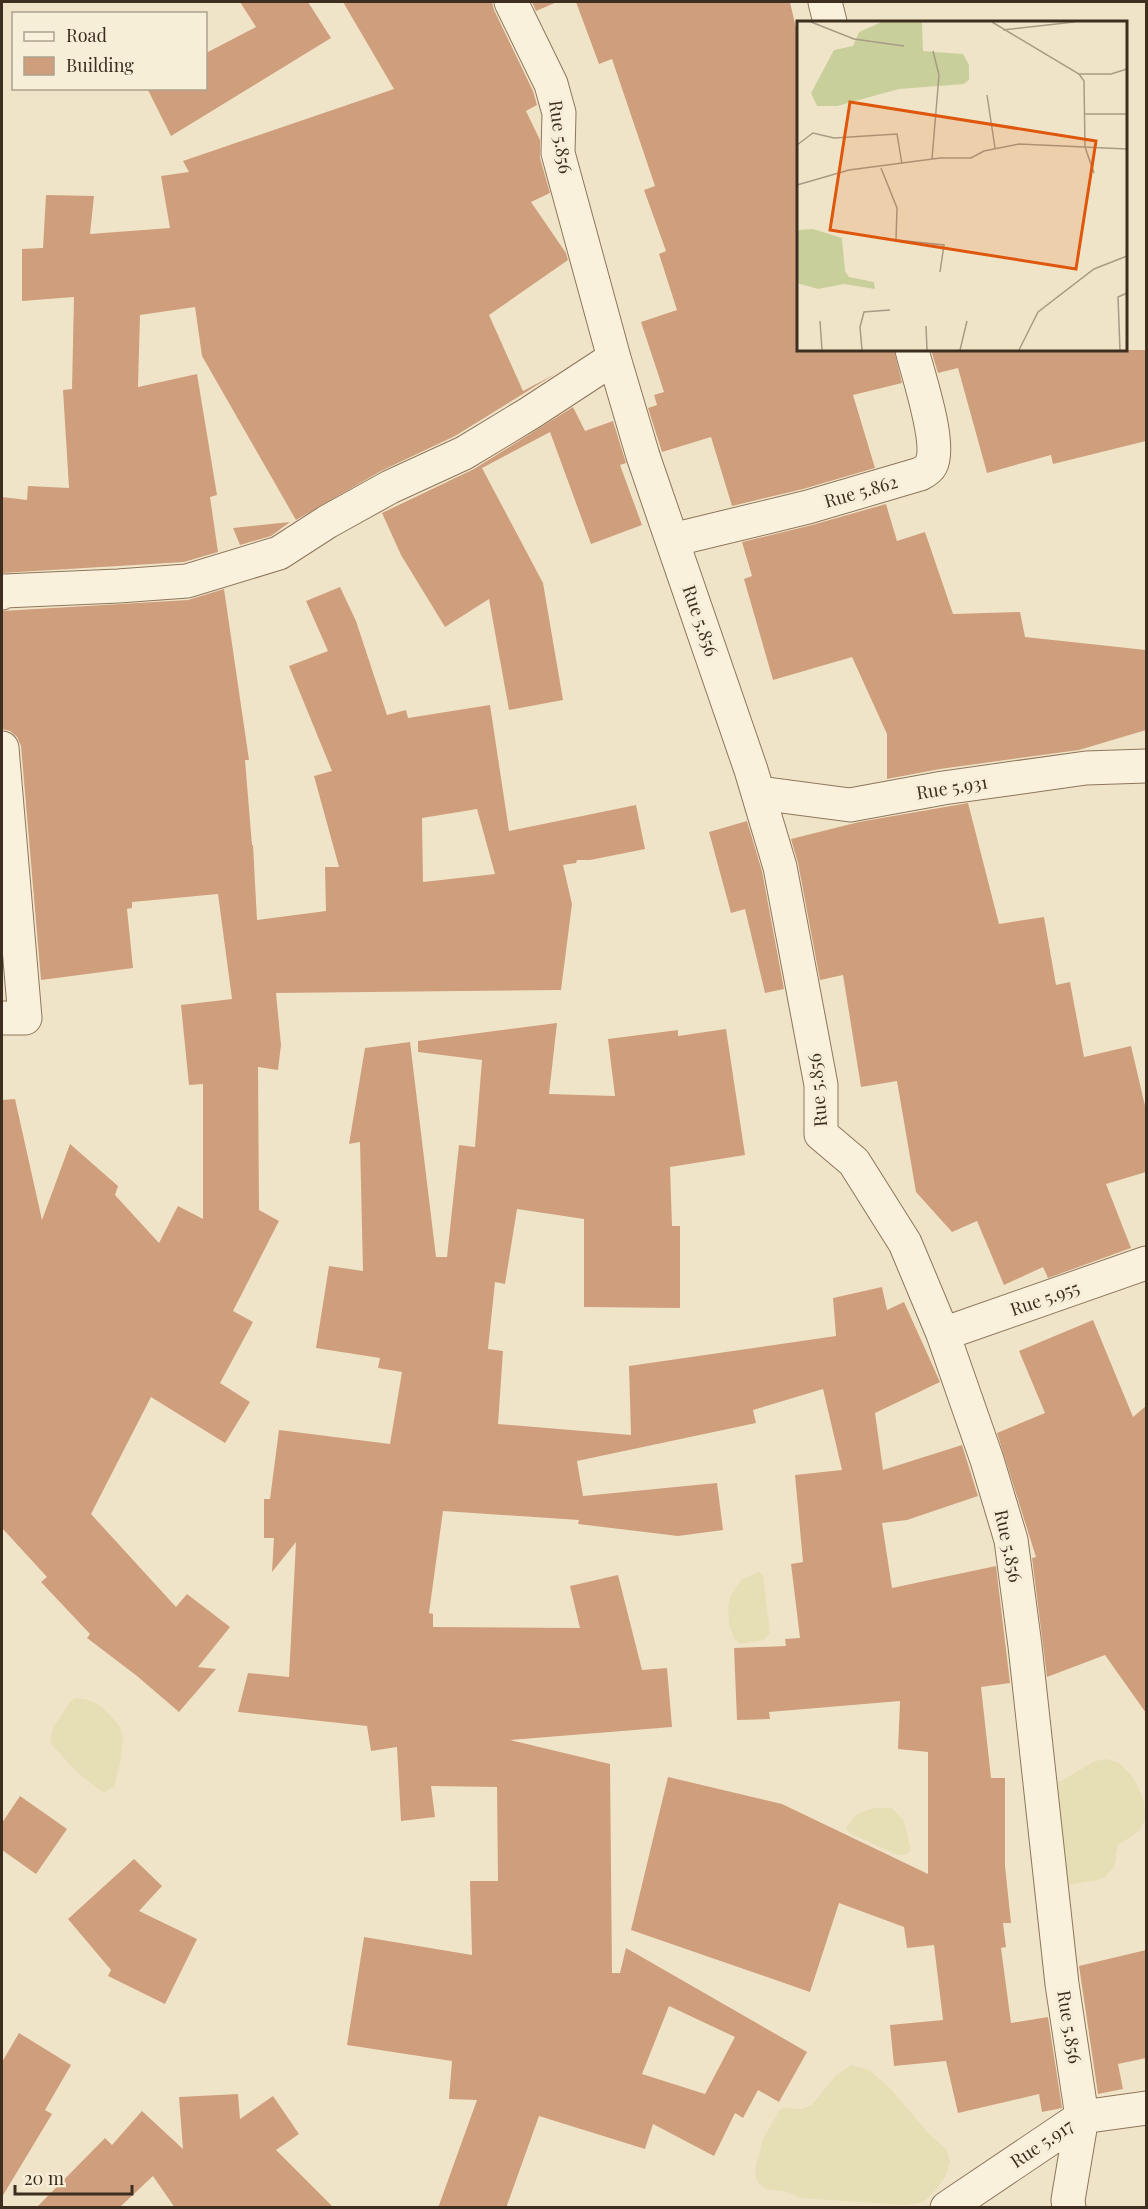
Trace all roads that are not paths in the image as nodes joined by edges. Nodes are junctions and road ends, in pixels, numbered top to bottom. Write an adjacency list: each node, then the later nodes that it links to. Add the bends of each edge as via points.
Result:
1 (511, 2): 5 (street, Rue 5.856, via 551,84 559,113 558,153)
2 (825, 2): 3 (street)
3 (830, 21)
4 (912, 351): 6 (street, Rue 5.862, via 934,436 935,453 930,467 920,474 808,507)
5 (614, 358): 6 (street, Rue 5.856); 7 (street, via 464,453 390,487 279,553 187,581)
6 (672, 540): 10 (street, Rue 5.856)
7 (2, 593)
8 (2, 748): 11 (street, via 25,1018)
9 (1146, 766): 10 (street, Rue 5.931, via 1086,768 850,805)
10 (759, 793): 13 (street, Rue 5.856, via 780,867 810,1021 821,1085 820,1134 854,1162 905,1243)
11 (2, 1018)
12 (1146, 1263): 13 (street, Rue 5.955)
13 (943, 1334): 15 (street, Rue 5.856, via 1011,1540 1062,1984)
14 (1146, 2108): 15 (street, Rue 5.917)
15 (1082, 2117): 16 (street, Rue 5.917); 17 (street, Rue 5.856)
16 (947, 2208)
17 (1069, 2208)

